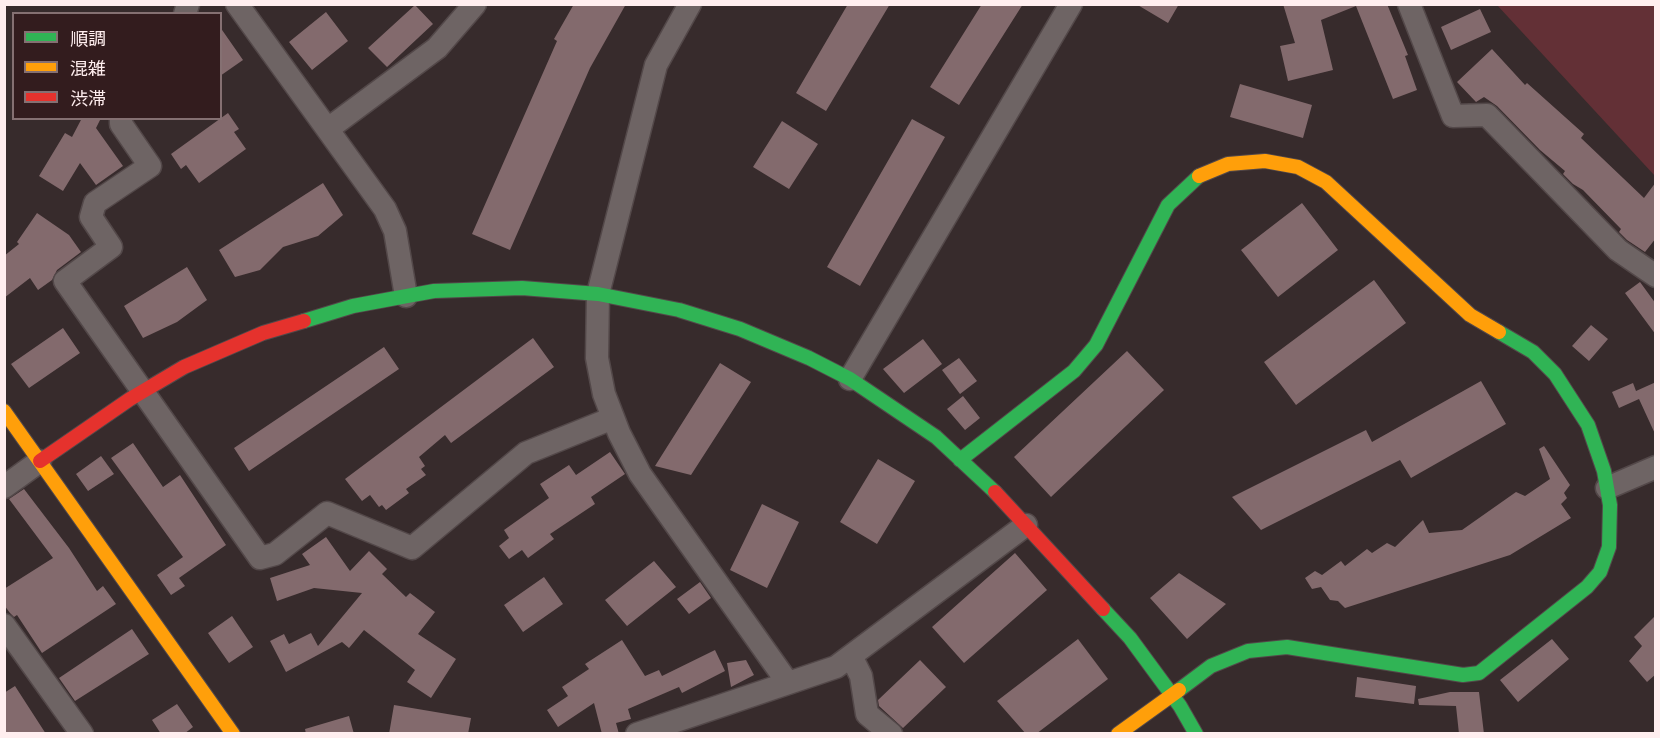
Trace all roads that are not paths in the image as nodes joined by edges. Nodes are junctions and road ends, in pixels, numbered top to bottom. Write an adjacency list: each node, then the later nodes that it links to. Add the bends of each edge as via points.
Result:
1 (237, 4): 7 (street)
2 (475, 4): 7 (street, via 436,48)
3 (690, 4): 9 (street, via 656,66)
4 (1071, 4): 11 (street)
5 (1409, 4): 8 (street, via 1453,116 1487,115 1618,250)
6 (121, 120): 12 (street, via 150,166 95,203 91,217 111,247 64,281)
7 (328, 129): 10 (street, via 386,209 395,231)
8 (1656, 276)
9 (598, 294): 10 (street, via 522,288 434,291); 11 (street, via 679,310 740,329); 14 (street, via 597,358)
10 (406, 296): 12 (street, via 353,306 263,333 184,367)
11 (850, 380): 15 (street, via 936,437)
12 (142, 392): 14 (street, via 260,558 275,554 327,513 412,548 526,453); 16 (street)
13 (4, 411): 16 (street)
14 (613, 418): 23 (street, via 640,474)
15 (960, 460): 19 (street, via 1081,363 1095,345 1168,206 1198,177 1228,164 1265,161 1298,167 1326,182 1470,315 1533,352 1555,374 1583,417); 20 (street)
16 (40, 461): 18 (street); 26 (street)
17 (1656, 467): 19 (street)
18 (4, 488)
19 (1607, 488): 24 (street, via 1609,547 1600,572 1587,587 1479,673 1463,675 1287,647 1248,651 1211,666)
20 (1026, 525): 22 (street); 24 (street, via 1130,638)
21 (4, 625): 25 (street)
22 (851, 656): 23 (street, via 836,667); 28 (street, via 861,676 867,714)
23 (788, 683): 27 (street)
24 (1172, 694): 29 (street); 30 (street)
25 (82, 734)
26 (233, 734)
27 (637, 734)
28 (891, 734)
29 (1118, 734)
30 (1196, 734)

